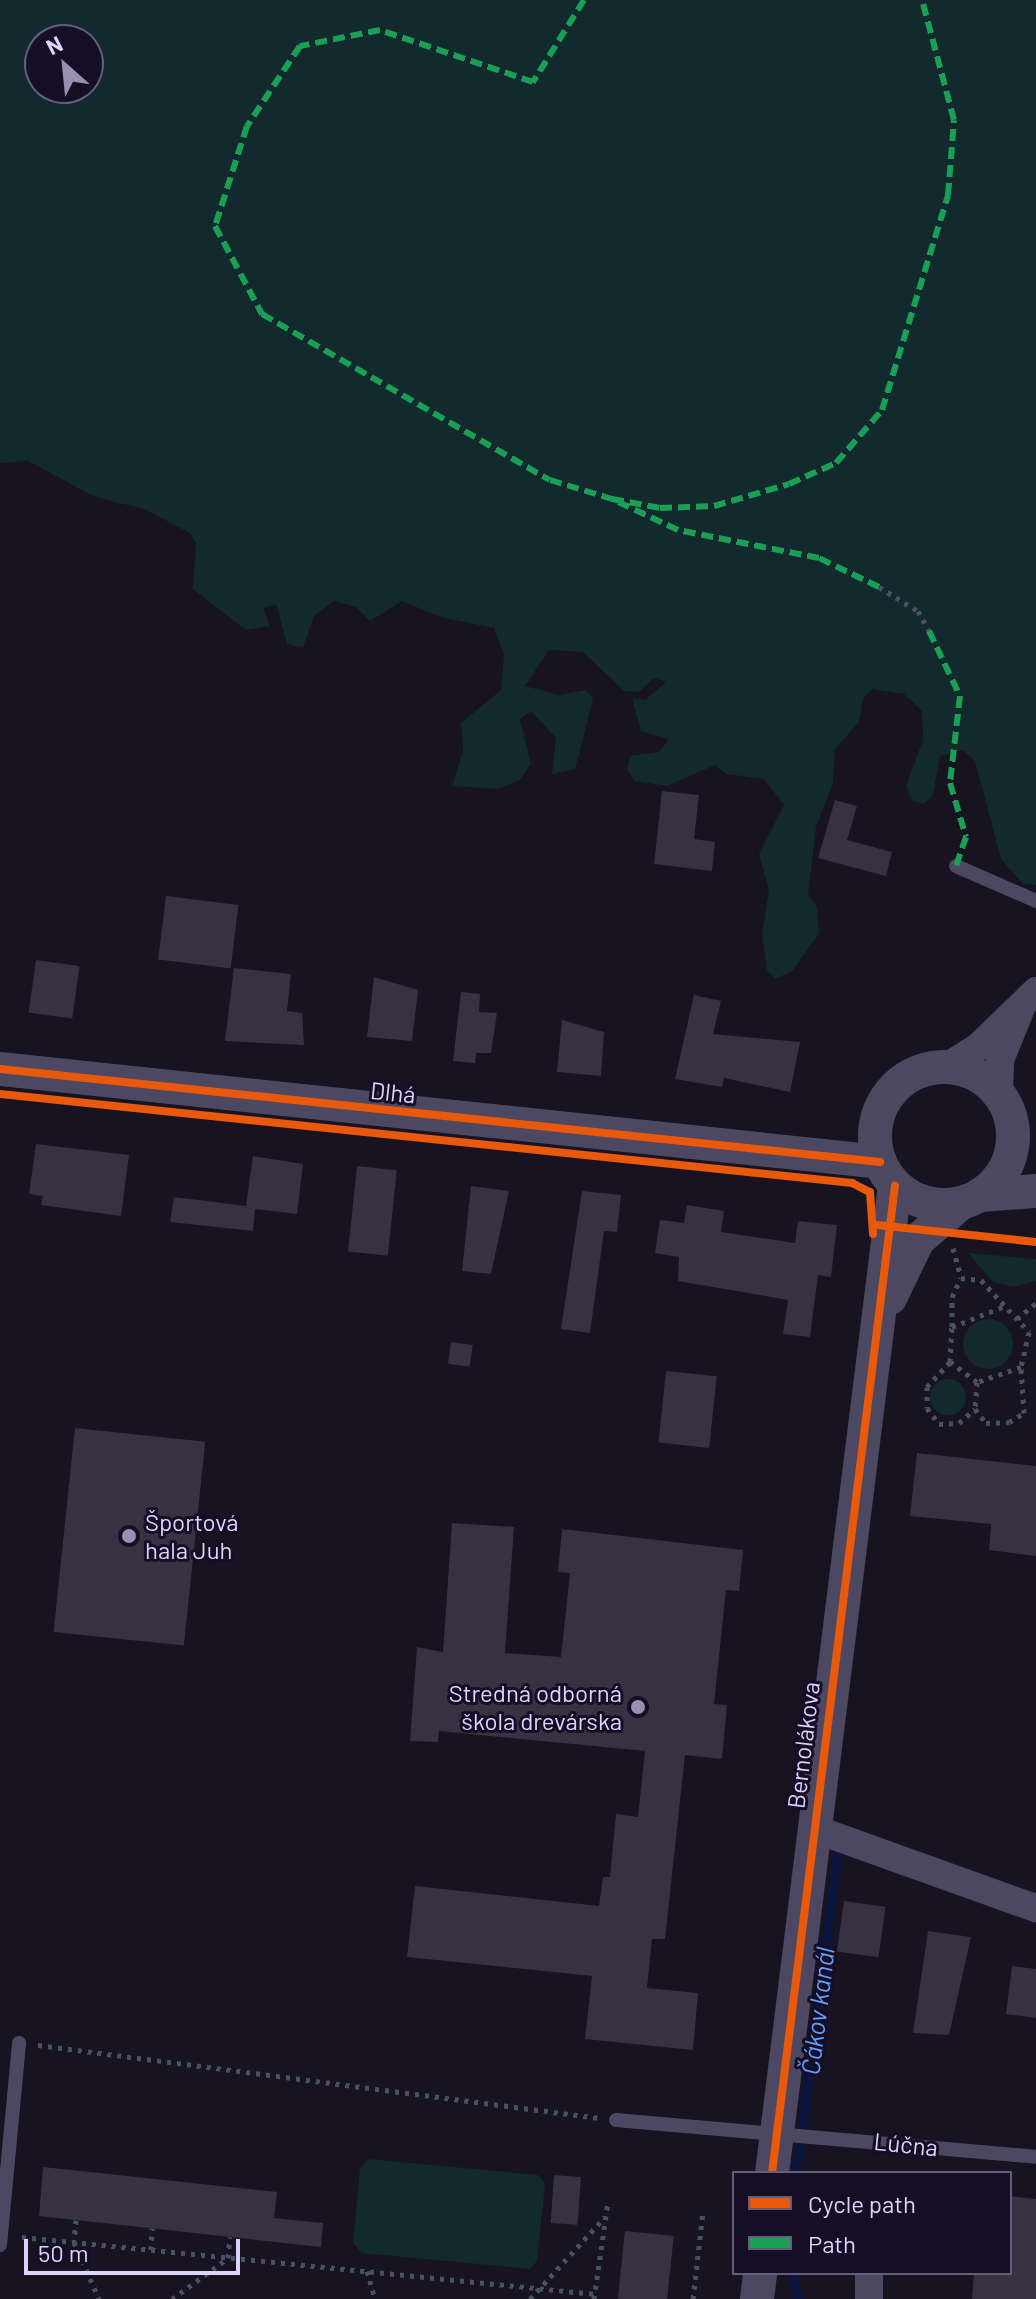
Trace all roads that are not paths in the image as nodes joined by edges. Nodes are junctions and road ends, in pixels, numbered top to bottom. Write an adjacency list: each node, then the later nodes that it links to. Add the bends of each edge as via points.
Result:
1 (956, 866): 2 (lane)
2 (1036, 901)
3 (1030, 997): 4 (street); 6 (street, via 1000,1060)
4 (946, 1067): 6 (street, via 966,1071); 7 (street, via 913,1074)
5 (0, 1069): 9 (street, Dlhá)
6 (999, 1094): 8 (street)
7 (879, 1112): 9 (street, via 844,1139); 10 (street)
8 (1024, 1138): 12 (street, via 1007,1165)
9 (782, 1154): 10 (street, Dlhá)
10 (888, 1174): 12 (street, via 925,1203); 13 (street, Bernolákova)
11 (1036, 1191): 12 (street)
12 (970, 1199): 13 (street, via 918,1240)
13 (877, 1323): 14 (street, Bernolákova)
14 (812, 1828): 15 (street); 18 (street, Bernolákova)
15 (1036, 1908)
16 (19, 2043): 21 (lane)
17 (616, 2120): 18 (lane, Lúčna)
18 (776, 2132): 19 (lane, Lúčna); 20 (street, Bernolákova)
19 (1036, 2157)
20 (772, 2171)
21 (1, 2235): 22 (lane)
22 (0, 2245)
23 (760, 2275): 25 (street)
24 (869, 2275): 26 (street)
25 (757, 2299)
26 (869, 2299)

